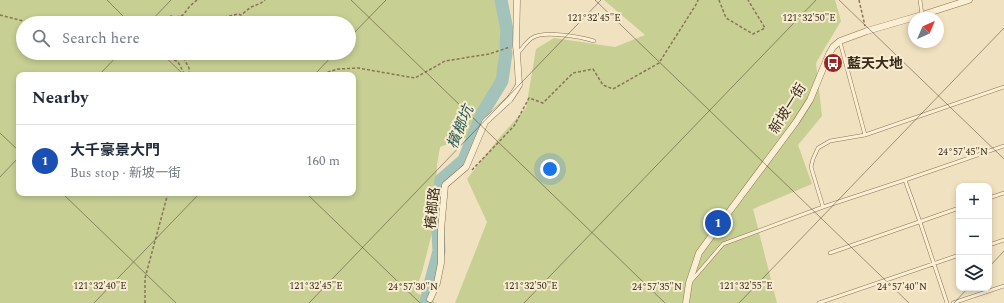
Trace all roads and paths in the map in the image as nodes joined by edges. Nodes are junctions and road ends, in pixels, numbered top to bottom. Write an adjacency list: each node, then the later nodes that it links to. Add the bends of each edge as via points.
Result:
1 (197, 0): 13 (path)
2 (265, 0): 14 (path, via 241,15)
3 (517, 0): 21 (street, 檳榔路)
4 (698, 0): 30 (path, via 659,63 613,88 603,85 593,69 573,73 543,103 529,98 514,126)
5 (719, 0): 6 (path, via 726,18 753,34 765,28)
6 (748, 0)
7 (859, 0): 17 (path)
8 (920, 0): 10 (lane)
9 (969, 0): 11 (street, 新坡一街)
10 (922, 12)
11 (931, 12)
12 (0, 15): 15 (path)
13 (180, 16)
14 (230, 16)
15 (16, 19)
16 (908, 19): 17 (street, 新坡一街)
17 (867, 31): 19 (street, 新坡一街)
18 (594, 41): 21 (lane, via 552,34 542,35 532,38)
19 (840, 42): 28 (lane); 43 (street, 新坡一街, via 829,54 810,100 796,122 699,253)
20 (512, 47): 26 (path, via 489,54 445,61 415,78 358,68)
21 (517, 54): 45 (street, 檳榔路, via 519,85 510,99 485,122 466,167 445,185 441,264)
22 (174, 60): 24 (path)
23 (185, 60): 25 (path)
24 (183, 72)
25 (189, 72)
26 (328, 72)
27 (1004, 87): 28 (lane)
28 (865, 134): 35 (lane, via 830,141 818,148 811,166)
29 (1004, 146): 31 (lane)
30 (472, 170)
31 (905, 180): 35 (lane); 37 (lane)
32 (1004, 193): 34 (lane)
33 (167, 196): 46 (path, via 145,278)
34 (992, 197)
35 (823, 207): 43 (lane, via 723,244)
36 (956, 209): 37 (lane)
37 (920, 222): 40 (lane); 42 (lane)
38 (1004, 240): 39 (lane)
39 (992, 244)
40 (830, 252)
41 (956, 256): 42 (lane)
42 (934, 264): 48 (lane); 49 (lane)
43 (689, 283): 47 (street, 新坡一街)
44 (1004, 286): 50 (lane)
45 (430, 299)
46 (145, 303)
47 (686, 303)
48 (819, 303)
49 (947, 303)
50 (953, 303)

